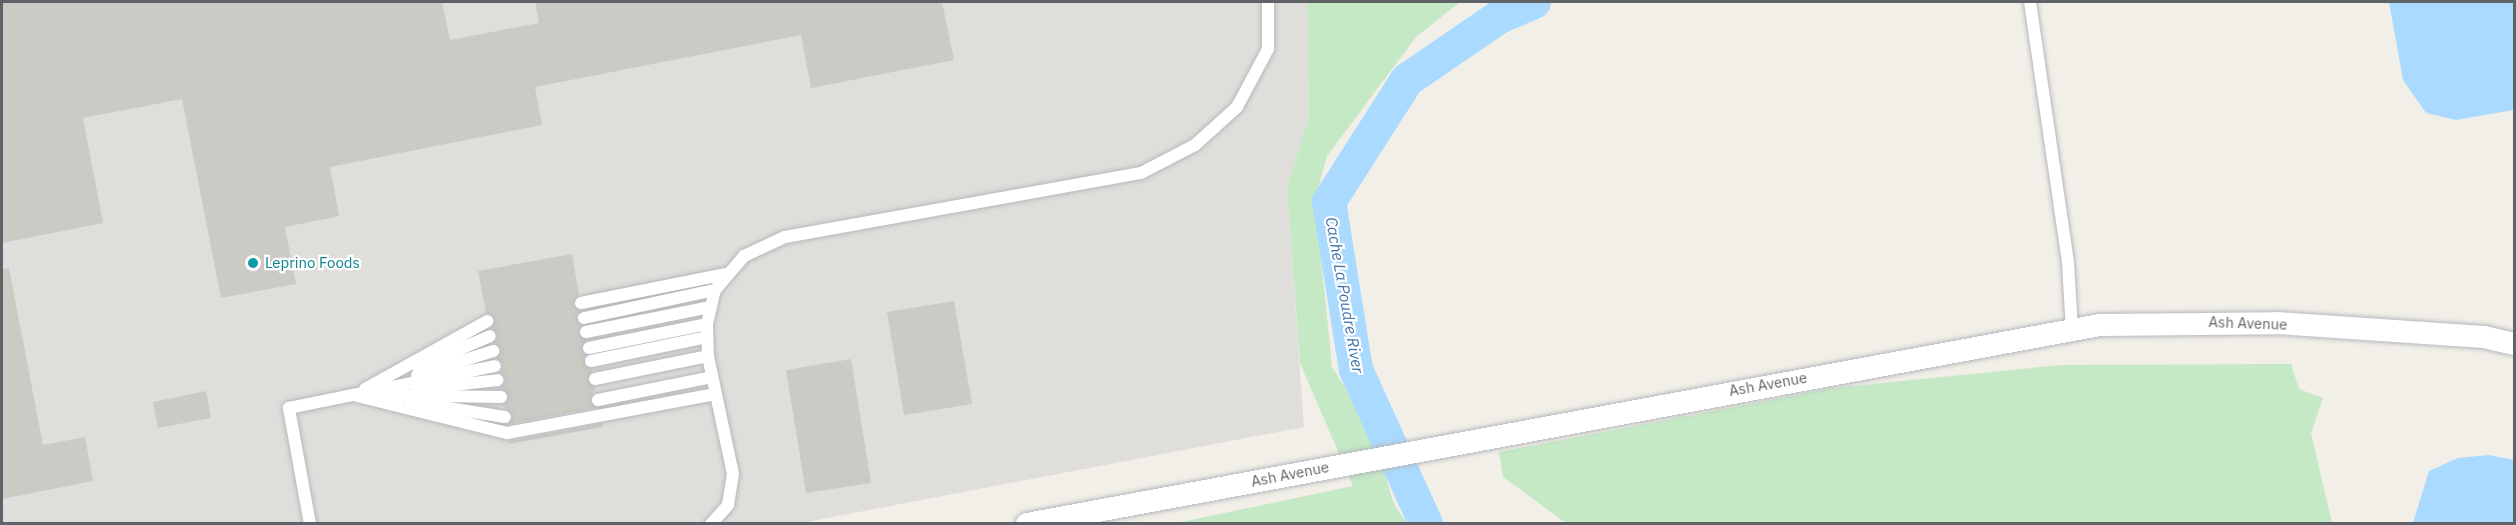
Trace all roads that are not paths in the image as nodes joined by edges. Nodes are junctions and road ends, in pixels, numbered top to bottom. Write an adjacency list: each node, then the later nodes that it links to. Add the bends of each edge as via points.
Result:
1 (1268, 2): 3 (lane, via 1268,49 1237,107 1195,145 1141,173 785,237 744,256)
2 (2030, 2): 10 (lane, via 2067,263)
3 (726, 274): 4 (lane); 5 (lane)
4 (716, 290): 6 (lane); 7 (lane)
5 (581, 303)
6 (710, 307): 9 (lane); 11 (lane)
7 (584, 318)
8 (487, 321): 24 (lane)
9 (707, 324): 13 (lane); 15 (lane)
10 (2072, 330): 14 (street, Ash Avenue, via 2202,322 2277,323 2484,338); 30 (street, Ash Avenue)
11 (586, 332)
12 (490, 336): 24 (lane)
13 (707, 337): 17 (lane); 18 (lane)
14 (2514, 344)
15 (589, 348)
16 (493, 351): 24 (lane)
17 (708, 356): 20 (lane); 21 (lane)
18 (591, 361)
19 (495, 366): 24 (lane)
20 (712, 377): 23 (lane); 26 (lane)
21 (595, 379)
22 (498, 380): 24 (lane)
23 (715, 394): 24 (lane, via 507,433); 29 (lane, via 733,474 728,506)
24 (353, 395): 25 (lane); 27 (lane); 28 (lane, via 289,408)
25 (501, 397)
26 (598, 400)
27 (505, 417)
28 (310, 524)
29 (711, 524)
30 (1027, 524)

